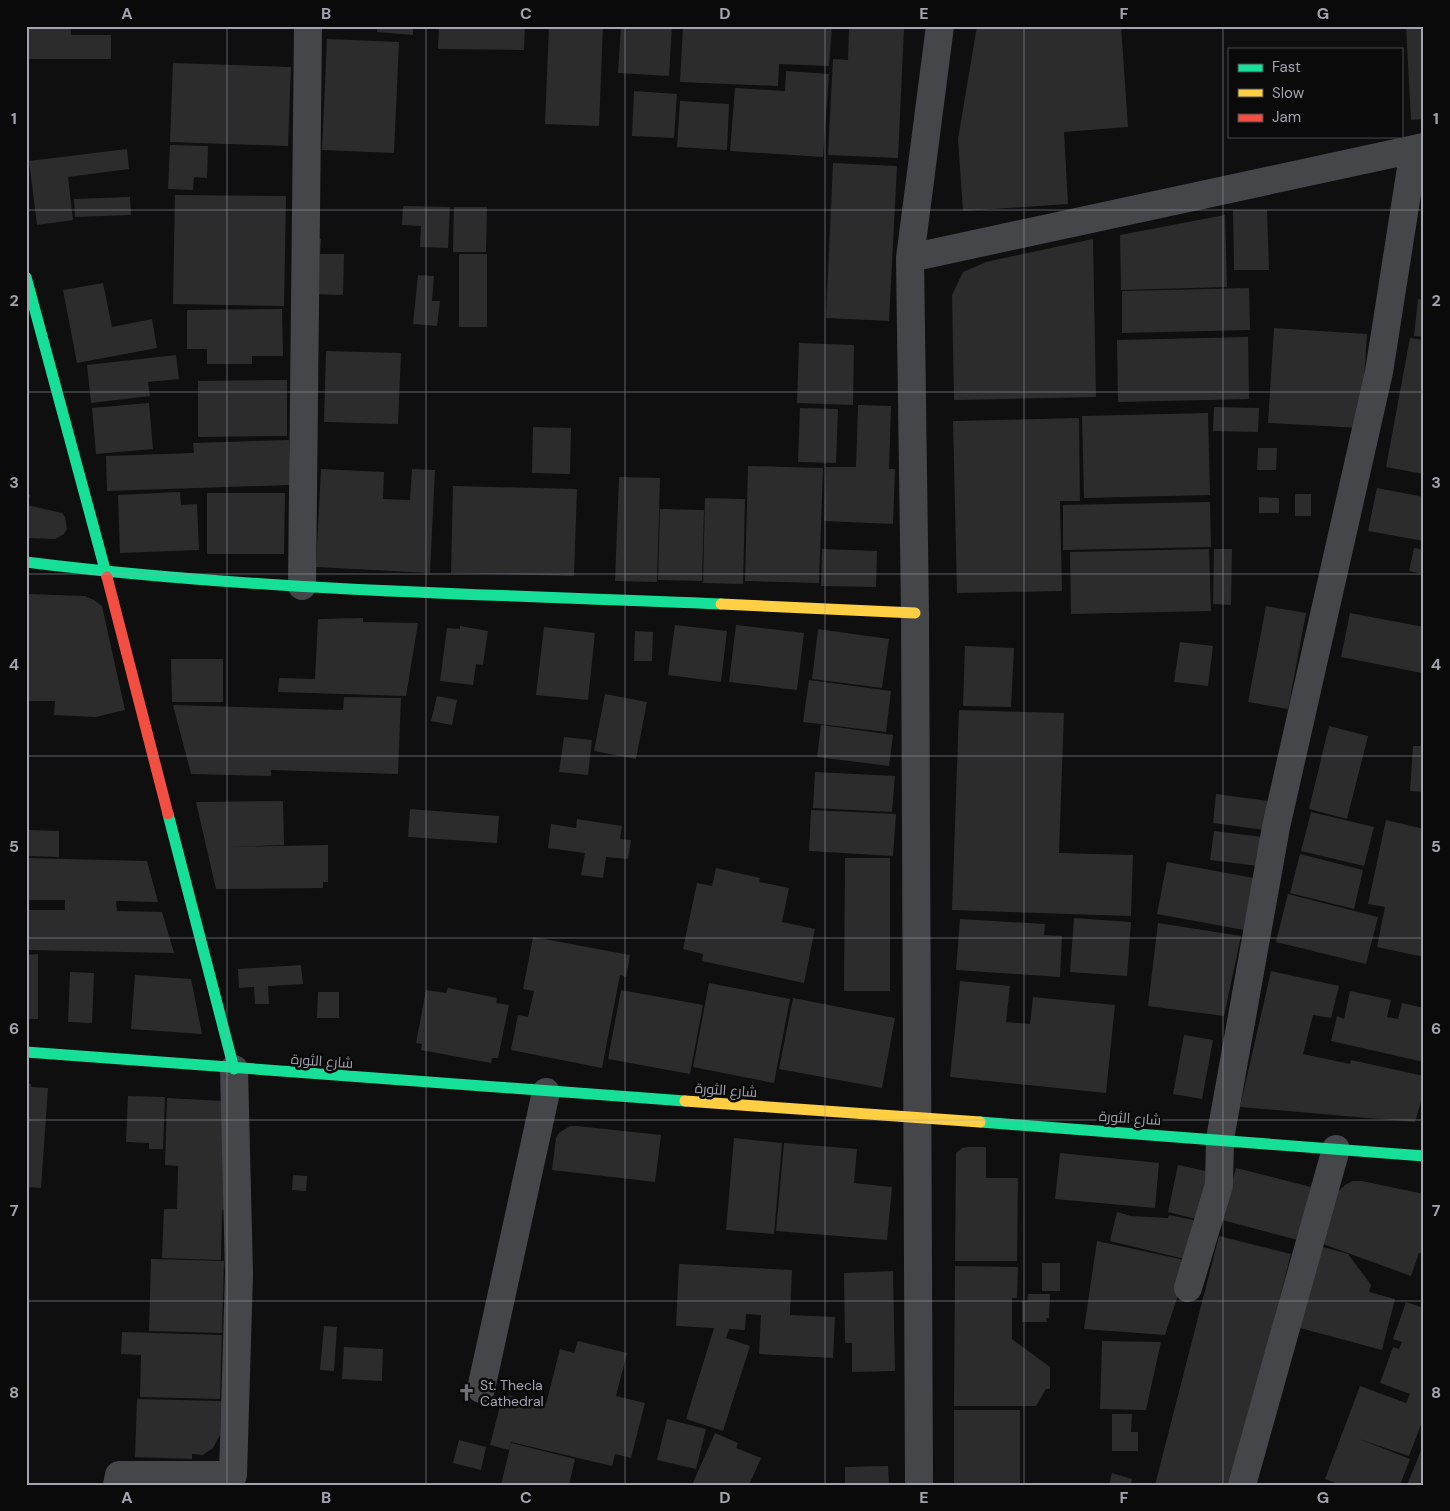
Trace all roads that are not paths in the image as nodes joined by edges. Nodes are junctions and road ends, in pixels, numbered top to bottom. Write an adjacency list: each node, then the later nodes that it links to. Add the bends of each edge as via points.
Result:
1 (308, 26): 8 (street)
2 (940, 26): 4 (street)
3 (1419, 148): 4 (street); 14 (street, via 1379,372 1276,827)
4 (910, 258): 9 (street)
5 (26, 276): 7 (street)
6 (26, 562): 7 (street)
7 (106, 572): 8 (street); 11 (street)
8 (302, 586): 9 (street)
9 (915, 612): 13 (street)
10 (26, 1052): 11 (street, شارع الثورة)
11 (234, 1069): 12 (street, شارع الثورة); 19 (street, via 239,1274 233,1475 119,1475)
12 (546, 1092): 13 (street, شارع الثورة); 18 (street)
13 (918, 1119): 14 (street, شارع الثورة); 20 (street)
14 (1220, 1139): 15 (street, شارع الثورة); 17 (street, via 1219,1185)
15 (1336, 1149): 16 (street, شارع الثورة); 21 (street)
16 (1424, 1156)
17 (1188, 1288)
18 (481, 1389)
19 (117, 1485)
20 (918, 1485)
21 (1242, 1485)

